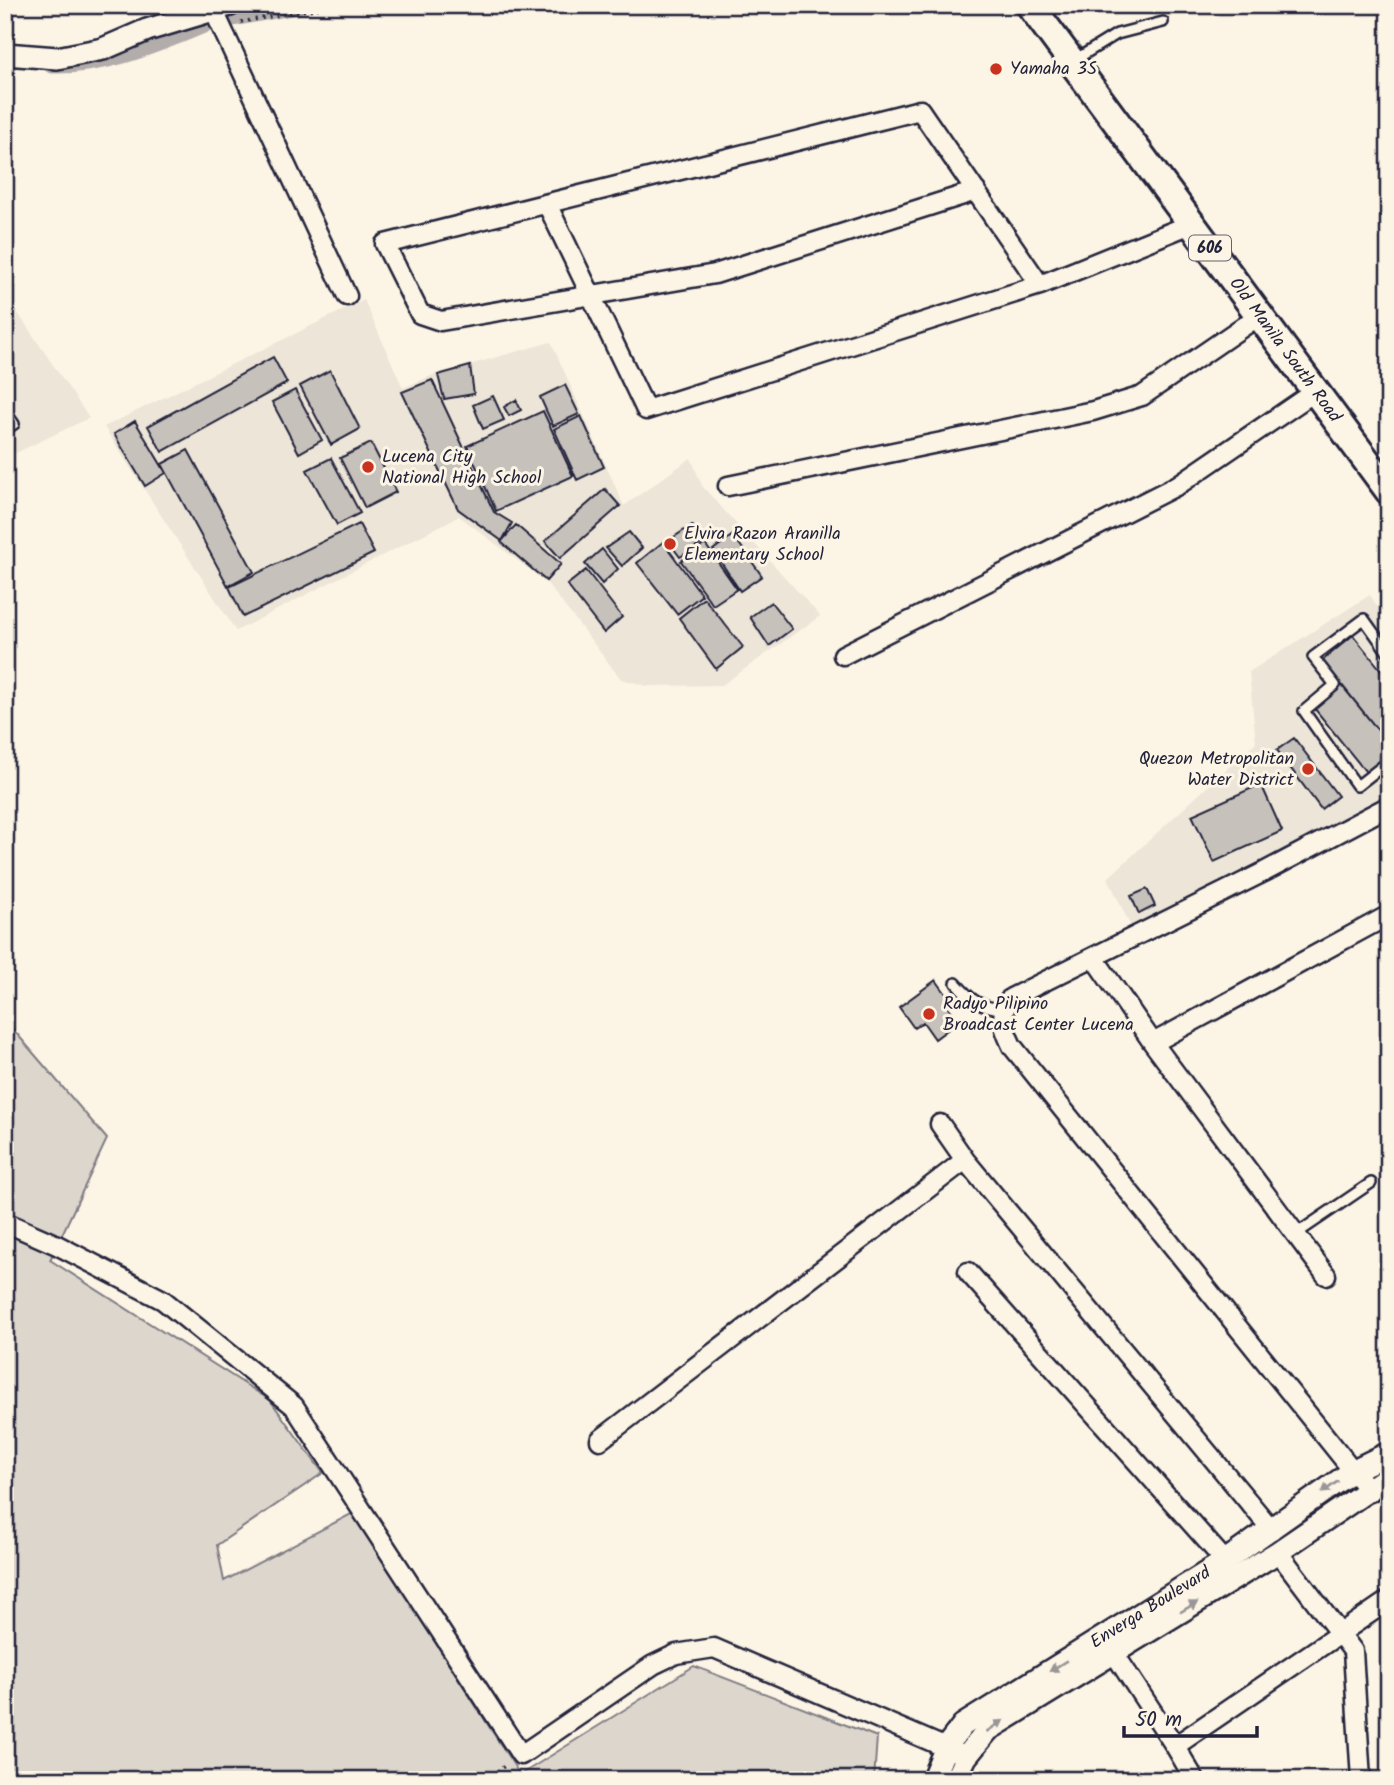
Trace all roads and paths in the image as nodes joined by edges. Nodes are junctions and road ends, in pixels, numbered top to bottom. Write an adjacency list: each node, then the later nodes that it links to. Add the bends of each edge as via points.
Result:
1 (336, 5): 3 (path)
2 (1030, 5): 6 (main road, Old Manila South Road / 606)
3 (221, 13): 5 (street, via 57,58); 12 (street)
4 (1163, 22): 6 (lane, via 1117,34)
5 (5, 54)
6 (1072, 62): 9 (main road, Old Manila South Road / 606)
7 (975, 191): 8 (street, via 920,110); 10 (street); 11 (street, via 715,274)
8 (547, 204): 11 (street); 11 (street, via 385,244 420,314 442,321)
9 (1191, 224): 10 (street); 13 (main road, Old Manila South Road / 606)
10 (1040, 285): 11 (street, via 646,410)
11 (590, 294)
12 (347, 296)
13 (1261, 315): 14 (main road, Old Manila South Road / 606); 17 (street, via 1142,396 1093,411)
14 (1317, 390): 18 (main road, Old Manila South Road / 606); 20 (street, via 1178,485)
15 (5, 411): 16 (lane, via 15,424)
16 (5, 430)
17 (728, 486)
18 (1389, 491)
19 (1388, 651): 21 (lane, via 1364,618 1312,657 1335,685 1304,711 1357,786)
20 (843, 655)
21 (1389, 761)
22 (1389, 806): 24 (street)
23 (1389, 915): 27 (street)
24 (1094, 958): 26 (street, via 1011,998); 27 (street)
25 (956, 983): 26 (lane, via 987,1009)
26 (1003, 1009): 37 (street, via 1002,1026 1012,1046)
27 (1153, 1043): 32 (street)
28 (940, 1124): 29 (street)
29 (965, 1160): 35 (street); 40 (street)
30 (1371, 1183): 32 (lane)
31 (5, 1222): 48 (street, via 163,1300 294,1406)
32 (1296, 1234): 34 (street)
33 (968, 1272): 42 (street)
34 (1326, 1275)
35 (600, 1440)
36 (1389, 1453): 37 (street, Enverga Boulevard)
37 (1354, 1471): 39 (street); 40 (street, Enverga Boulevard, one-way to 40)
38 (1389, 1476): 39 (street, Enverga Boulevard)
39 (1370, 1492): 41 (street, Enverga Boulevard)
40 (1272, 1530): 42 (street, Enverga Boulevard)
41 (1278, 1552): 44 (street); 45 (street, Enverga Boulevard, one-way to 41)
42 (1225, 1561): 47 (street, Enverga Boulevard, one-way to 47, via 963,1726)
43 (1389, 1600): 44 (street)
44 (1340, 1634): 46 (street); 53 (street, via 1353,1651)
45 (1114, 1653): 46 (street); 47 (street, Enverga Boulevard, one-way to 45)
46 (1175, 1746): 52 (street)
47 (956, 1752): 48 (street, via 714,1648 676,1654 653,1665); 50 (street, Enverga Boulevard); 51 (street, Enverga Boulevard)
48 (521, 1755): 49 (path)
49 (485, 1780)
50 (932, 1780)
51 (955, 1780)
52 (1195, 1780)
53 (1361, 1780)

